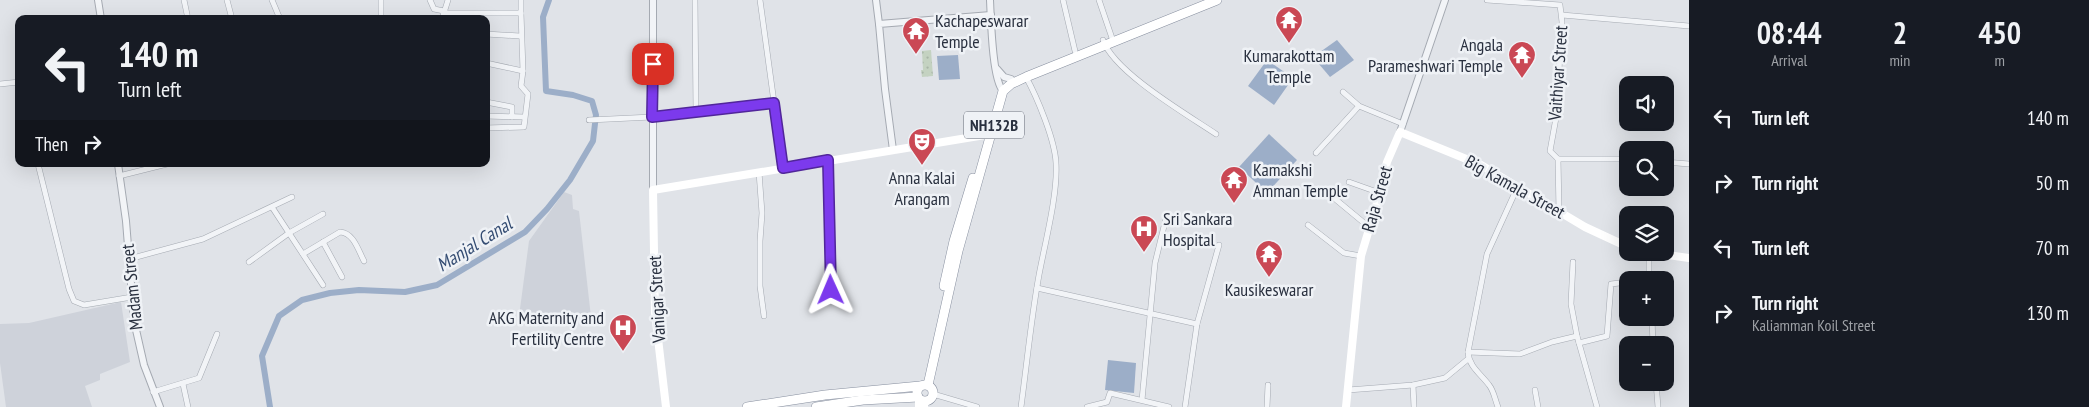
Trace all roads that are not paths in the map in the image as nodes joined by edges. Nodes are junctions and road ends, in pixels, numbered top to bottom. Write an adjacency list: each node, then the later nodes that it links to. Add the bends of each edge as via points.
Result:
1 (98, 0): 22 (street)
2 (184, 0): 23 (street)
3 (227, 0): 24 (street)
4 (272, 0): 25 (street)
5 (381, 0): 26 (street)
6 (430, 0): 21 (street, via 434,9)
7 (448, 0): 21 (street)
8 (521, 0): 20 (street)
9 (653, 0): 51 (street)
10 (695, 0): 47 (street)
11 (760, 0): 45 (street)
12 (876, 0): 29 (street)
13 (990, 0): 27 (street)
14 (1063, 0): 34 (street)
15 (1099, 0): 33 (street)
16 (1203, 0): 33 (highway, NH132B)
17 (1218, 0): 33 (highway, NH132B)
18 (1445, 0): 53 (street, Raja Street)
19 (1487, 0): 28 (street, Vaithiyar Street, via 1558,3)
20 (521, 13): 21 (street); 32 (street)
21 (443, 14)
22 (100, 15)
23 (187, 15)
24 (231, 15)
25 (278, 15)
26 (381, 15)
27 (991, 15): 29 (street); 36 (street)
28 (1562, 15): 30 (street); 60 (street, Vaithiyar Street, via 1556,118 1550,150)
29 (879, 24): 58 (street)
30 (1689, 26)
31 (490, 34): 32 (street)
32 (520, 36): 37 (street)
33 (1108, 40): 34 (highway, NH132B); 38 (highway, NH132B); 57 (street, via 1114,59 1132,75)
34 (1075, 51): 39 (highway, NH132B)
35 (490, 64): 37 (street)
36 (996, 66): 39 (street, via 1000,74); 42 (street)
37 (523, 71): 49 (street, via 521,86 528,94)
38 (1026, 77): 42 (highway, NH132B); 98 (street, via 1056,161 1056,181)
39 (1011, 79): 42 (highway, NH132B)
40 (15, 82): 41 (street)
41 (0, 84)
42 (1002, 89): 56 (highway, NH132B)
43 (1343, 92): 46 (street)
44 (490, 103): 50 (street, via 512,107)
45 (774, 103): 47 (street); 68 (street)
46 (1359, 106): 53 (street); 59 (street)
47 (696, 111): 51 (street)
48 (490, 116): 50 (street)
49 (524, 116): 50 (street); 54 (street, via 522,128)
50 (512, 117)
51 (652, 117): 52 (street); 73 (street)
52 (589, 120)
53 (1403, 124): 55 (street, Raja Street)
54 (490, 128)
55 (1400, 132): 72 (main road, Big Kamala Street, via 1481,164); 74 (main road, Raja Street, via 1387,162)
56 (988, 134): 58 (main road); 111 (highway, NH132B)
57 (1216, 134)
58 (894, 150): 62 (main road)
59 (1316, 152)
60 (1558, 159): 61 (street); 78 (street, Vaithiyar Street)
61 (1619, 159)
62 (828, 160): 68 (main road); 99 (street)
63 (1674, 163): 64 (street)
64 (1689, 164)
65 (39, 167): 100 (street, via 74,301 84,305)
66 (118, 167): 70 (street, Madam Street)
67 (155, 167): 70 (street)
68 (783, 168): 69 (main road)
69 (759, 172): 73 (main road); 102 (street, via 762,213 760,286)
70 (119, 176): 91 (street, Madam Street)
71 (1349, 182): 74 (street)
72 (1518, 186): 78 (main road, Big Kamala Street); 107 (street, via 1487,254)
73 (653, 190): 122 (main road, Vanigar Street, via 655,313)
74 (1380, 193): 82 (main road, Raja Street)
75 (292, 197): 77 (street)
76 (1334, 198): 82 (street)
77 (272, 207): 83 (street); 91 (street, via 203,239)
78 (1559, 211): 85 (main road, Big Kamala Street)
79 (323, 214): 83 (street)
80 (1166, 214): 101 (street, via 1155,263)
81 (1308, 225): 88 (street, via 1344,253)
82 (1369, 227): 88 (main road, Raja Street)
83 (289, 233): 87 (street); 93 (street)
84 (323, 242): 87 (street); 92 (street, via 340,232 346,233); 95 (street)
85 (1619, 243)
86 (1219, 246): 103 (street)
87 (303, 254): 97 (street)
88 (1361, 256): 113 (main road, Raja Street)
89 (1674, 256): 90 (main road)
90 (1689, 258)
91 (129, 259): 100 (street, Madam Street)
92 (364, 261)
93 (249, 262)
94 (1573, 262): 105 (street, via 1571,304)
95 (342, 278)
96 (1619, 283): 106 (street, via 1611,284 1607,336)
97 (323, 285)
98 (1037, 288): 101 (street); 126 (street)
99 (831, 290)
100 (132, 297): 116 (street, Madam Street, via 139,348)
101 (1151, 314): 103 (street); 118 (street)
102 (764, 316)
103 (1197, 324): 129 (street)
104 (217, 334): 109 (street, via 199,378)
105 (1577, 336): 106 (street); 107 (street, via 1520,354)
106 (1579, 343): 135 (street)
107 (1468, 352): 108 (street)
108 (1468, 360): 112 (street, via 1444,378); 133 (street, via 1490,386)
109 (183, 384): 116 (street); 121 (street)
110 (1268, 384): 130 (street)
111 (923, 385): 117 (highway, via 932,389); 119 (highway, via 916,392); 123 (highway)
112 (1414, 385): 113 (street); 132 (street)
113 (1348, 390): 131 (main road, Raja Street)
114 (1535, 390): 134 (street)
115 (1657, 391): 136 (street)
116 (154, 392): 120 (street, Madam Street)
117 (933, 394): 119 (highway); 125 (street)
118 (1142, 400): 127 (street, via 1110,393 1106,402); 128 (street)
119 (921, 402): 124 (highway, via 863,400)
120 (160, 407)
121 (188, 407)
122 (666, 407)
123 (747, 407)
124 (816, 407)
125 (978, 407)
126 (1021, 407)
127 (1088, 407)
128 (1169, 407)
129 (1184, 407)
130 (1267, 407)
131 (1346, 407)
132 (1414, 407)
133 (1498, 407)
134 (1538, 407)
135 (1596, 407)
136 (1658, 407)

